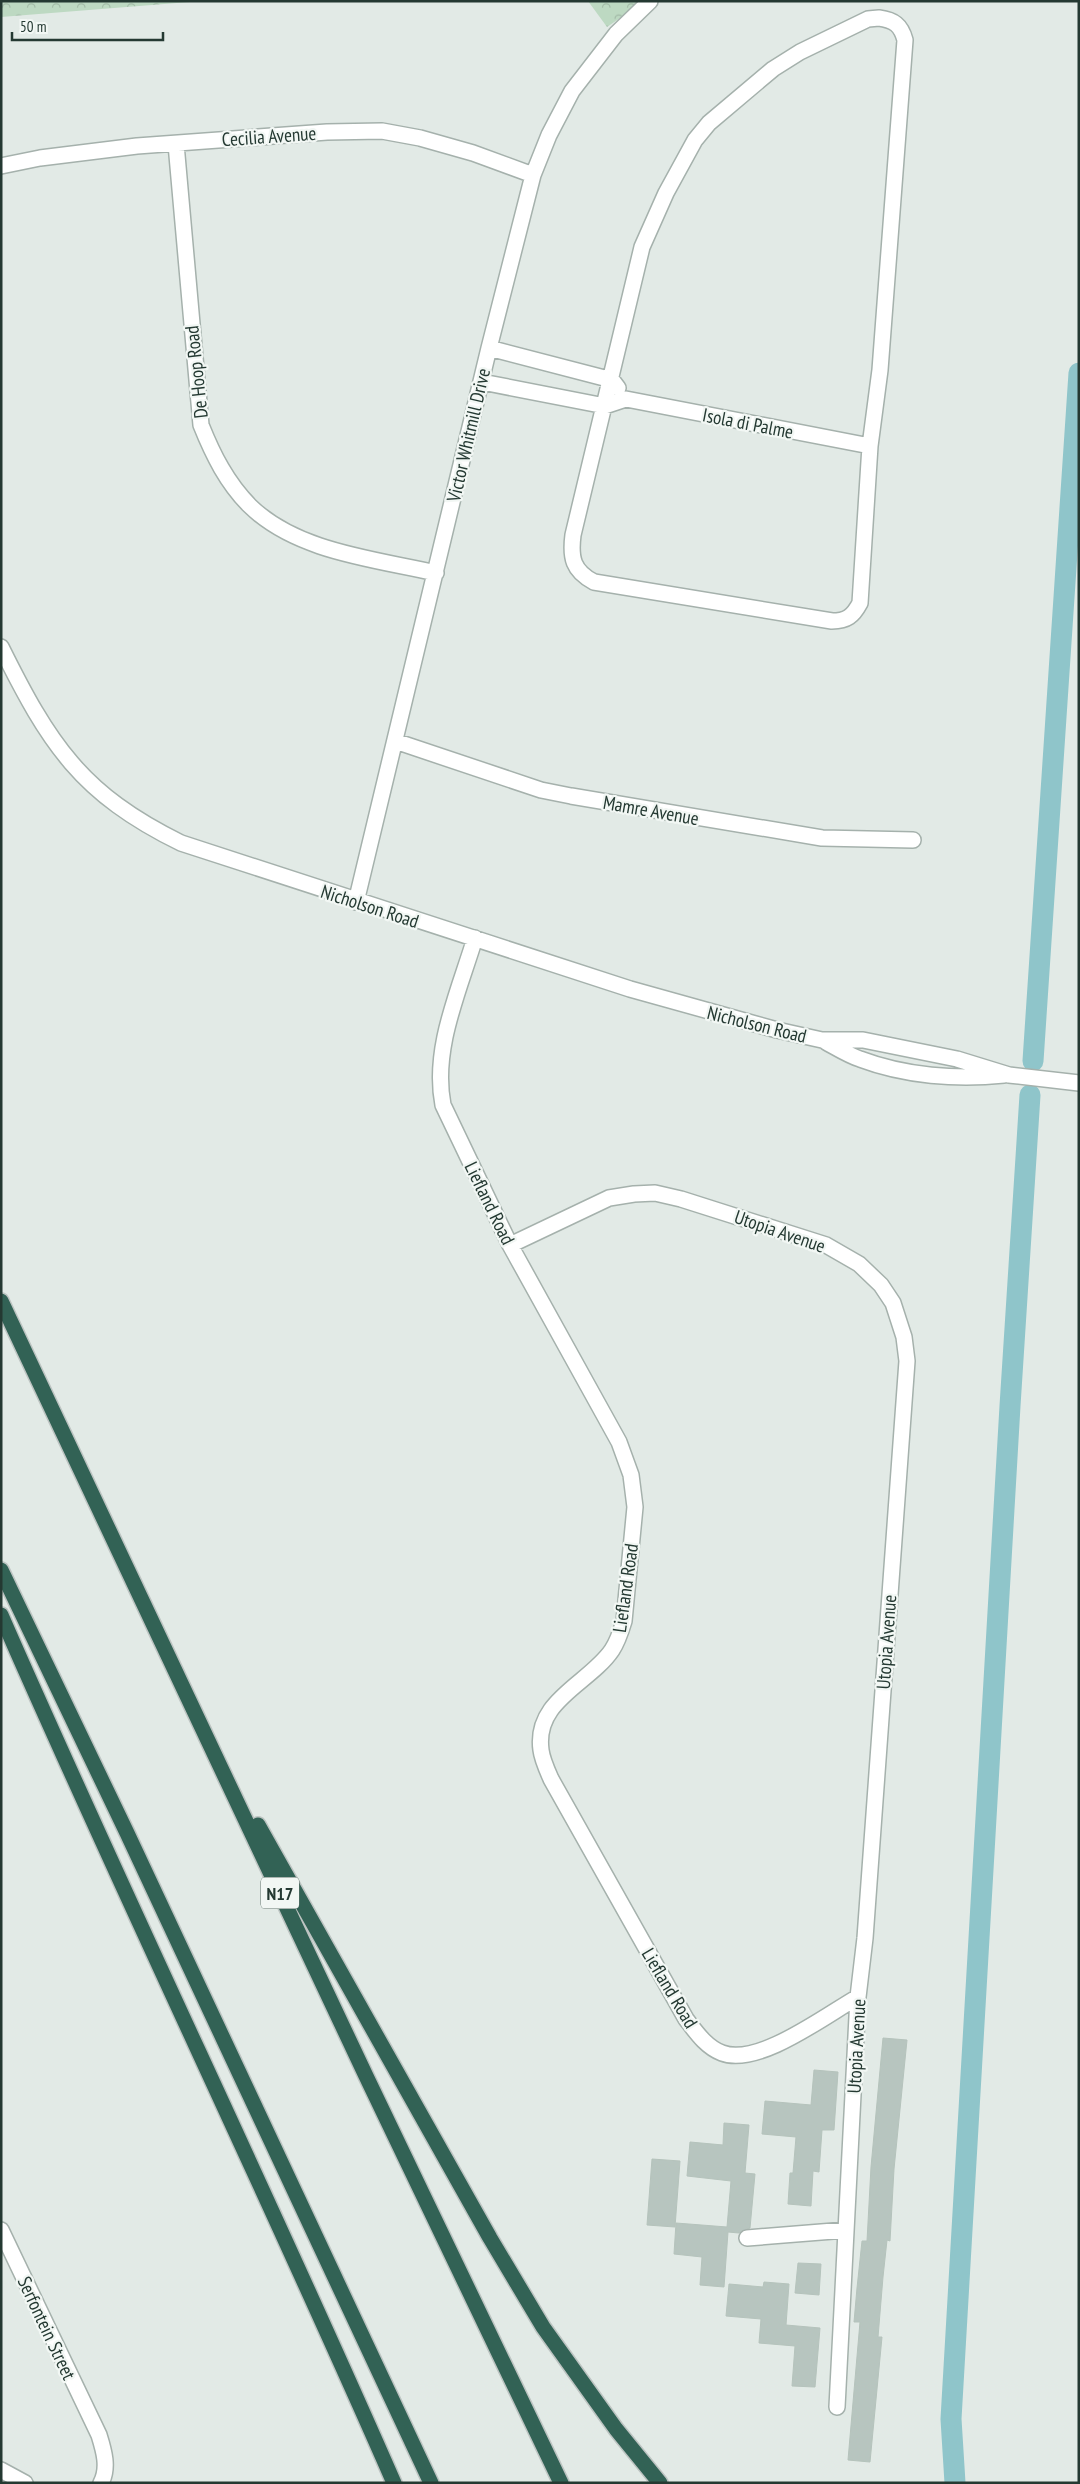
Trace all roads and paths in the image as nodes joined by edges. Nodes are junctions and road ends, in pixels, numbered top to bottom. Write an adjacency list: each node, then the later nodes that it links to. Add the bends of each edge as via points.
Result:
1 (650, 1): 4 (street, Victor Whitmill Drive, via 616,34 572,91)
2 (176, 144): 3 (street, Cecilia Avenue, via 40,158); 4 (street, Cecilia Avenue, via 317,133 382,132 420,138); 11 (street, De Hoop Road, via 200,418 216,461 251,507 275,525 303,539 337,550)
3 (1, 166)
4 (533, 175): 5 (street, Victor Whitmill Drive)
5 (489, 348): 6 (street); 7 (street, Victor Whitmill Drive)
6 (612, 380): 8 (street); 9 (street); 10 (street, via 642,247 695,140 738,97 800,52 868,20 890,20 898,24 905,40 880,370)
7 (482, 382): 9 (street, Isola di Palme); 11 (street, Victor Whitmill Drive)
8 (626, 399): 9 (street, Isola di Palme); 10 (street, Isola di Palme)
9 (605, 406): 10 (street, via 573,535 572,562 577,570 594,582 832,621 843,621 853,615 862,595)
10 (870, 446)
11 (436, 572): 13 (street, Victor Whitmill Drive)
12 (1, 647): 15 (street, Nicholson Road, via 38,719 64,757 128,815 180,843)
13 (395, 741): 14 (street, Mamre Avenue, via 541,790 570,796 822,838); 15 (street, Victor Whitmill Drive)
14 (913, 840)
15 (356, 902): 16 (street, Nicholson Road)
16 (475, 938): 17 (street, Nicholson Road, via 689,1006); 20 (street, Liefland Road, via 445,1038 439,1086 454,1130)
17 (822, 1040): 18 (street, Nicholson Road, via 863,1040 978,1064); 18 (street, Nicholson Road, via 859,1059 886,1067 959,1077)
18 (1009, 1074): 19 (street, Nicholson Road)
19 (1079, 1083)
20 (510, 1245): 25 (street, Liefland Road, via 619,1442 631,1474 635,1507 624,1621 618,1638 595,1669 553,1705 540,1732 541,1750 550,1779 686,2019 703,2040 722,2053 751,2055 771,2048); 25 (street, Utopia Avenue, via 609,1198 655,1193 826,1245 858,1264 881,1285 893,1303 904,1336 907,1361)
21 (1, 1301): 24 (highway, N17)
22 (1, 1570): 34 (highway)
23 (1, 1615): 33 (highway, via 176,2003 313,2296)
24 (201, 1726): 35 (highway, N17); 36 (highway, via 543,2327 616,2429)
25 (858, 1997): 27 (street, Utopia Avenue)
26 (1, 2230): 32 (street, Serfontein Street, via 103,2449 104,2476)
27 (846, 2230): 28 (street); 29 (street, Utopia Avenue)
28 (746, 2238)
29 (837, 2407)
30 (1, 2470): 31 (street)
31 (24, 2483)
32 (100, 2483)
33 (394, 2483)
34 (431, 2483)
35 (561, 2483)
36 (660, 2483)

